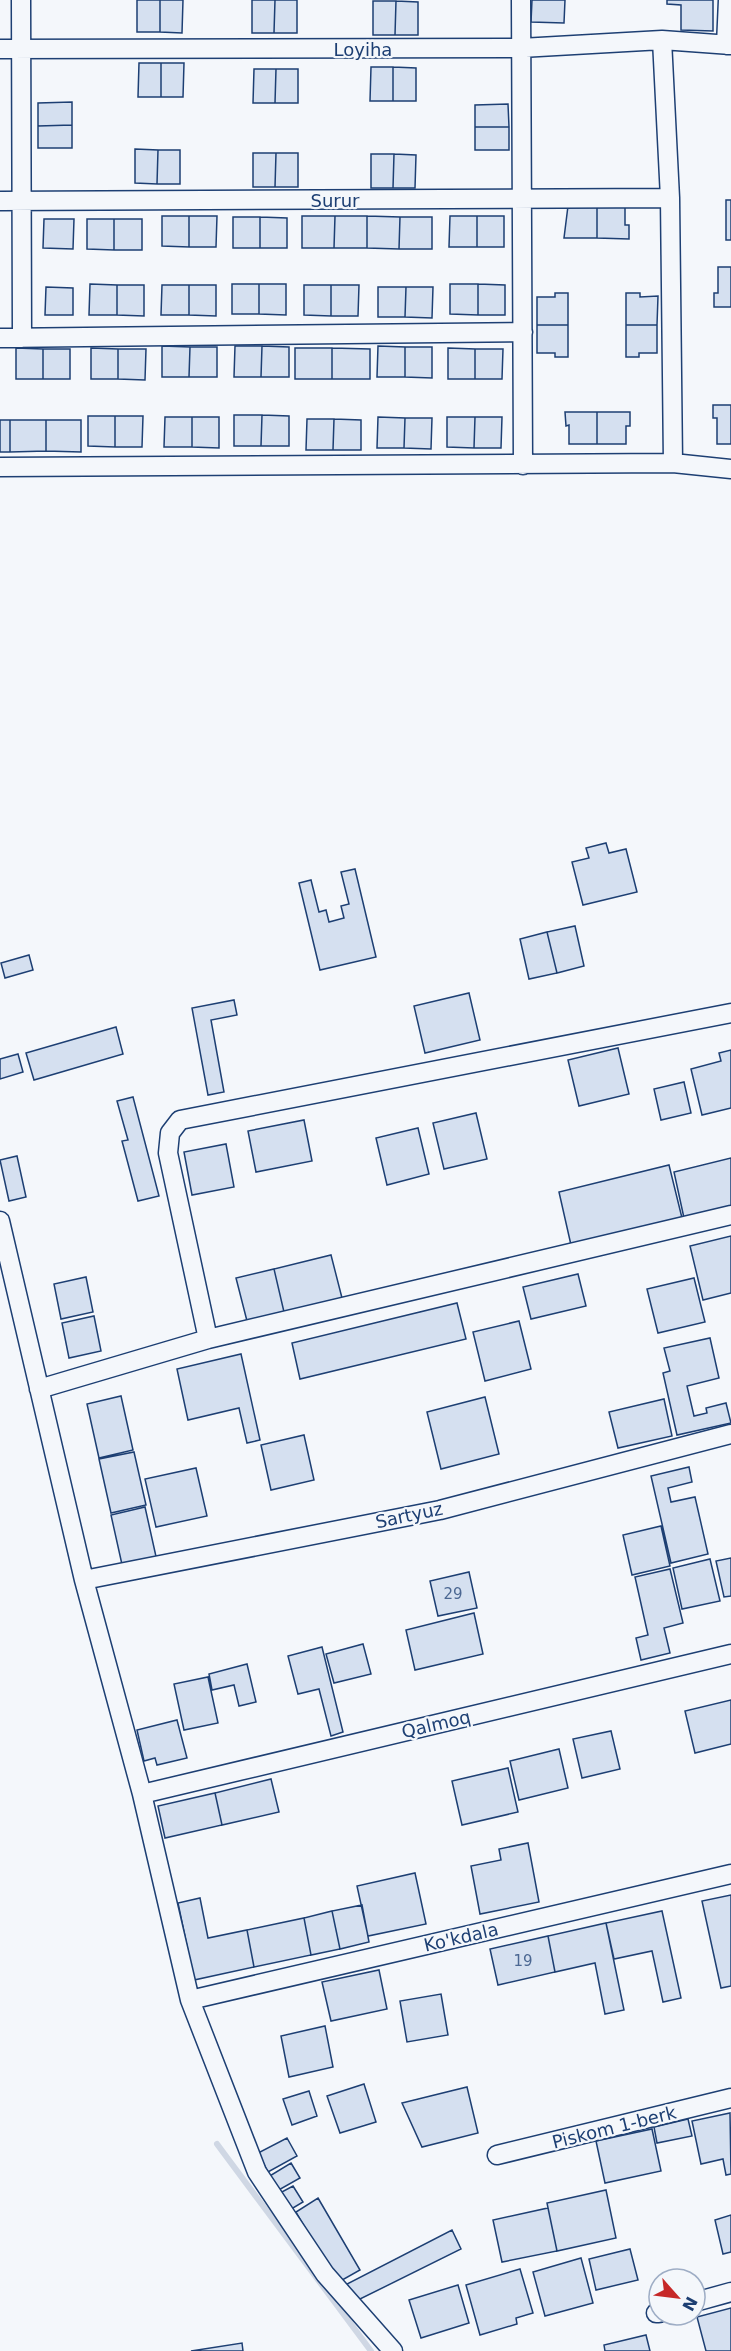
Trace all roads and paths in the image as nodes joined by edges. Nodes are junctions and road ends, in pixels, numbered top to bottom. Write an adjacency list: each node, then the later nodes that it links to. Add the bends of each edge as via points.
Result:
1 (21, 0): 8 (street)
2 (520, 0): 6 (street)
3 (728, 0): 5 (street)
4 (662, 39): 5 (street, Loyiha); 6 (street, Loyiha); 9 (street)
5 (729, 45)
6 (521, 48): 8 (street, Loyiha); 10 (street)
7 (0, 50): 8 (street, Loyiha)
8 (22, 50): 12 (street)
9 (670, 198): 10 (street, Surur); 16 (street)
10 (521, 199): 12 (street, Surur); 13 (street)
11 (0, 201): 12 (street, Surur)
12 (21, 201): 15 (street)
13 (523, 332): 15 (street); 17 (street)
14 (0, 338): 15 (street)
15 (21, 338)
16 (673, 463): 17 (street); 19 (street)
17 (523, 465): 18 (street)
18 (0, 467)
19 (731, 469)
20 (731, 1013): 23 (street, via 180,1120 170,1133 168,1153)
21 (731, 1215): 23 (street)
22 (0, 1221): 24 (street)
23 (208, 1339): 24 (street)
24 (39, 1389): 26 (street)
25 (731, 1434): 26 (street, Sartyuz, via 440,1510)
26 (84, 1580): 28 (street)
27 (731, 1654): 28 (street, Qalmoq)
28 (142, 1794): 30 (street)
29 (731, 1874): 30 (street, Ko'kdala)
30 (190, 2000): 35 (street, via 257,2172 325,2274)
31 (731, 2098): 32 (street, Piskom 1-berk)
32 (497, 2156)
33 (731, 2292): 34 (street)
34 (707, 2299)
35 (393, 2351)

